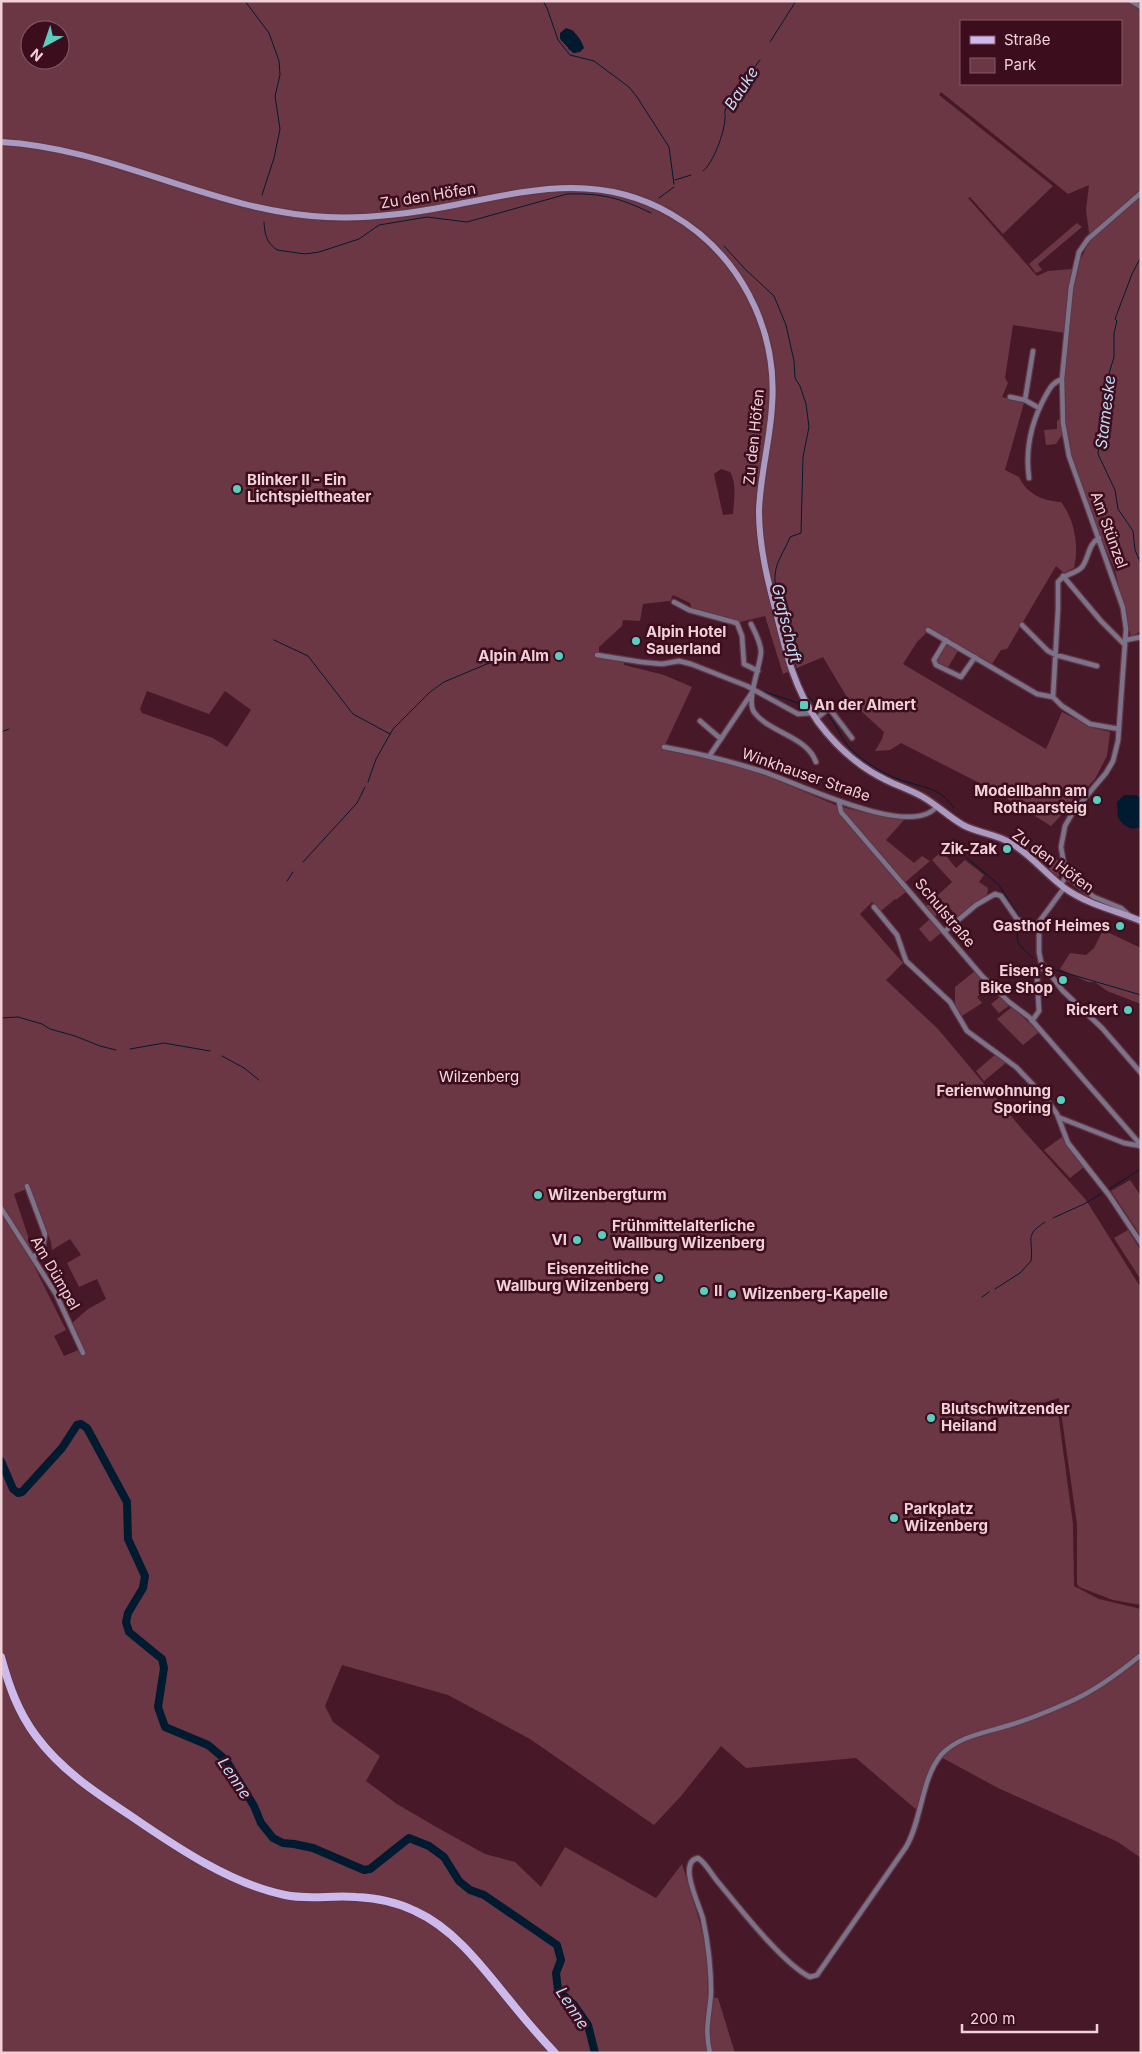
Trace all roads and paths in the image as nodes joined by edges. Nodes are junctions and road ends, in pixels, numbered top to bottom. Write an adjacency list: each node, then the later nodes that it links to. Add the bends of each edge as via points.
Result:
1 (1131, 1): 2 (street)
2 (1141, 7)
3 (1, 142): 27 (street, Zu den Höfen, via 37,145 89,156 216,197 295,215 388,216 531,190 578,187 608,190 639,199 688,224 724,257 742,281 767,340 773,392 760,496 762,552 786,656)
4 (1141, 193): 6 (street, Am Stünzel, via 1088,239 1079,252 1071,287)
5 (1033, 351): 8 (street)
6 (1062, 379): 9 (street, via 1052,385); 11 (street, Am Stünzel, via 1066,445)
7 (1010, 397): 8 (street)
8 (1025, 400): 9 (street)
9 (1039, 408): 10 (street, via 1029,446)
10 (1029, 478)
11 (1098, 538): 12 (street, via 1080,570); 19 (street, Am Stünzel, via 1123,608)
12 (1063, 576): 19 (street, via 1101,621); 21 (street, via 1057,584)
13 (674, 602): 24 (street, via 689,610 737,624 742,636 744,664)
14 (751, 624): 24 (street, via 760,646)
15 (1022, 625): 21 (street, via 1041,646)
16 (928, 630): 18 (street)
17 (1141, 637): 19 (street)
18 (946, 640): 22 (street); 22 (street, via 933,661 953,675 962,677)
19 (1126, 642): 29 (street, Am Stünzel)
20 (597, 655): 25 (street, via 656,663 682,662)
21 (1056, 655): 23 (street); 26 (street)
22 (975, 657): 26 (street, via 1037,694)
23 (1097, 666)
24 (758, 671): 25 (street)
25 (753, 690): 27 (street, via 798,714); 30 (street); 34 (street, via 751,701 754,711 806,748)
26 (1053, 697): 29 (street, via 1088,723)
27 (814, 716): 31 (street, via 829,708); 36 (street, Zu den Höfen, via 836,743 864,767)
28 (700, 721): 30 (street)
29 (1119, 729): 37 (street, Am Stünzel, via 1110,767 1073,812 1063,831 1061,847)
30 (721, 738): 33 (street)
31 (852, 738)
32 (664, 747): 33 (street, Winkhauser Straße)
33 (710, 755): 35 (street, Winkhauser Straße, via 782,778)
34 (816, 762)
35 (839, 802): 36 (street, Winkhauser Straße, via 876,812 915,816 928,814); 43 (street, Schulstraße, via 843,815)
36 (937, 806): 38 (street, Zu den Höfen, via 964,825 1013,844)
37 (1066, 876): 38 (street); 40 (street, via 1094,897 1121,908)
38 (1063, 887): 40 (street, Zu den Höfen, via 1088,902); 42 (street)
39 (874, 907): 47 (street, via 897,935 906,961 950,1002 967,1031 1023,1074 1043,1094)
40 (1130, 916): 41 (street, Zu den Höfen)
41 (1141, 921)
42 (1038, 927): 43 (street, via 1020,921 995,894 979,902); 44 (street)
43 (944, 932): 45 (street, Schulstraße, via 982,976)
44 (1043, 966): 45 (street, via 1037,976 1039,1011); 46 (street)
45 (1032, 1021): 48 (street, Schulstraße)
46 (1141, 1073)
47 (1058, 1117): 48 (street, via 1124,1143); 51 (street, via 1068,1143)
48 (1141, 1146)
49 (28, 1186): 52 (street, via 45,1234 43,1246)
50 (1, 1208): 52 (street, Am Dümpel)
51 (1141, 1243)
52 (34, 1257): 53 (street, Am Dümpel, via 56,1294)
53 (83, 1353)
54 (1141, 1655): 57 (street, via 1073,1700 966,1739 942,1755 931,1773 909,1843 816,1976 810,1977 782,1954 702,1861 696,1858 691,1861 688,1873 701,1911 708,1955 711,1992 706,2029)
55 (1, 1657): 56 (main road, via 13,1697 26,1722 50,1752 85,1784 167,1840 256,1886 292,1897 356,1896 375,1899 402,1905 422,1915 464,1948)
56 (555, 2053)
57 (710, 2053)

